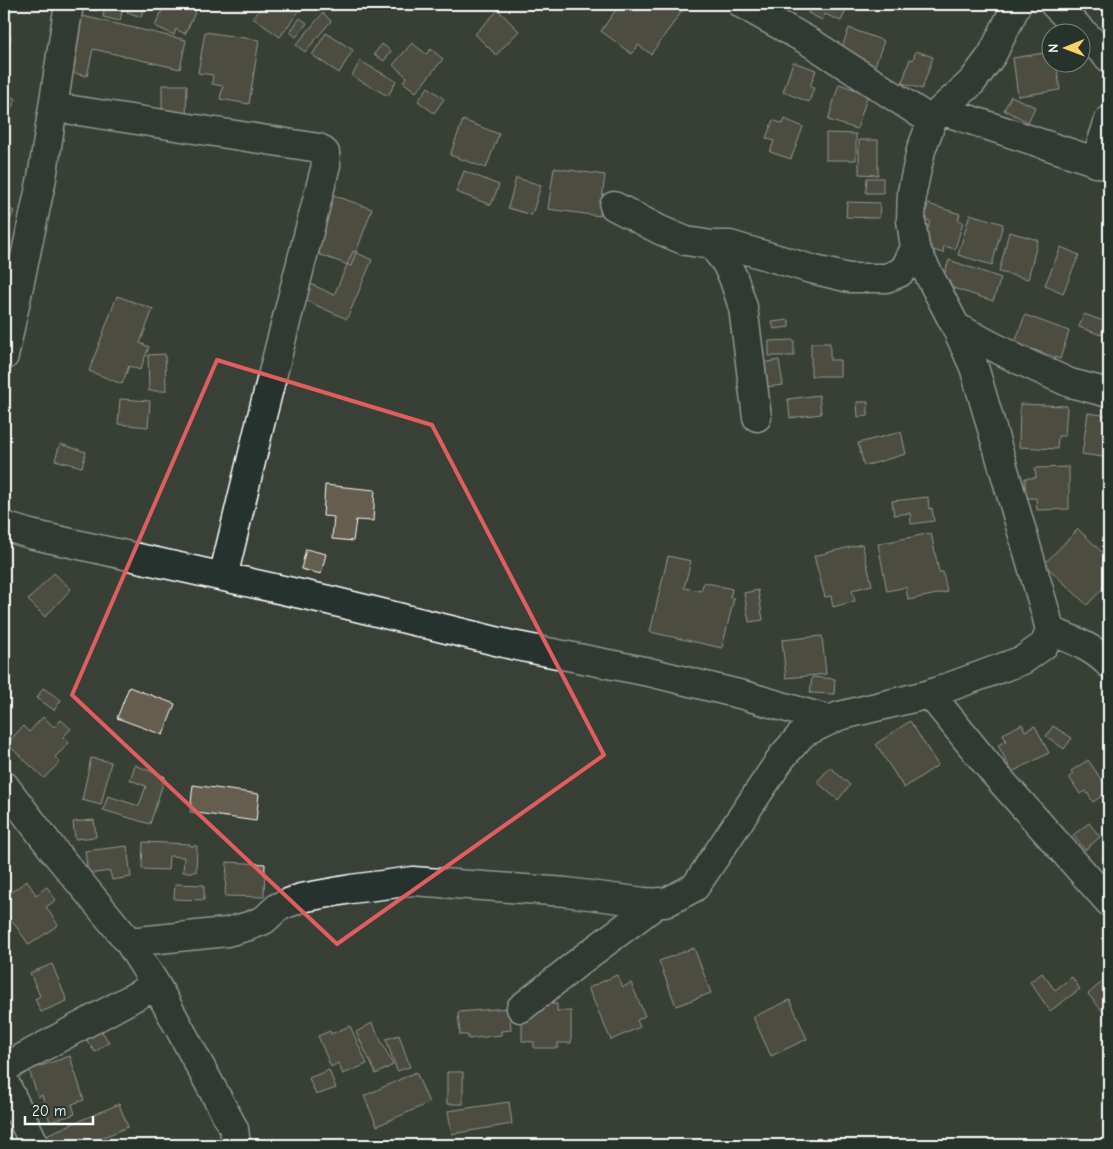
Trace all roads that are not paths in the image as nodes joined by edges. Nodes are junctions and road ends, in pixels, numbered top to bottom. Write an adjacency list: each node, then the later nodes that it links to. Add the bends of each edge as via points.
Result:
1 (69, 4): 6 (street)
2 (742, 4): 7 (street)
3 (1017, 4): 7 (street, via 992,55 972,82)
4 (1054, 4): 5 (street)
5 (1109, 58)
6 (53, 107): 14 (street, via 42,178); 18 (street, via 319,148 325,153 326,165)
7 (936, 116): 9 (street); 12 (street, via 921,150 912,192)
8 (1109, 120): 9 (street)
9 (1102, 164)
10 (614, 206): 11 (street, via 686,241)
11 (712, 245): 12 (street, via 730,245 849,278 886,278 899,274); 16 (street, via 726,263 743,306)
12 (915, 248): 13 (street)
13 (956, 327): 15 (street, via 1070,383); 19 (street, via 974,367)
14 (4, 356)
15 (1109, 392)
16 (757, 417)
17 (4, 526): 18 (street)
18 (223, 577): 22 (street, via 512,646 649,672)
19 (1050, 631): 20 (street, via 1076,641); 21 (street, via 1044,645 1023,660)
20 (1109, 664)
21 (930, 694): 22 (street); 25 (street, via 994,773)
22 (829, 720): 24 (street, via 803,733 782,757 696,887)
23 (4, 785): 26 (street)
24 (659, 902): 26 (street, via 413,881 301,898 278,907 264,920 228,932); 28 (street)
25 (1109, 902)
26 (129, 942): 27 (street)
27 (156, 985): 29 (street); 32 (street, via 234,1129)
28 (521, 1008)
29 (4, 1068)
30 (4, 1080): 31 (street)
31 (35, 1145)
32 (236, 1145)

